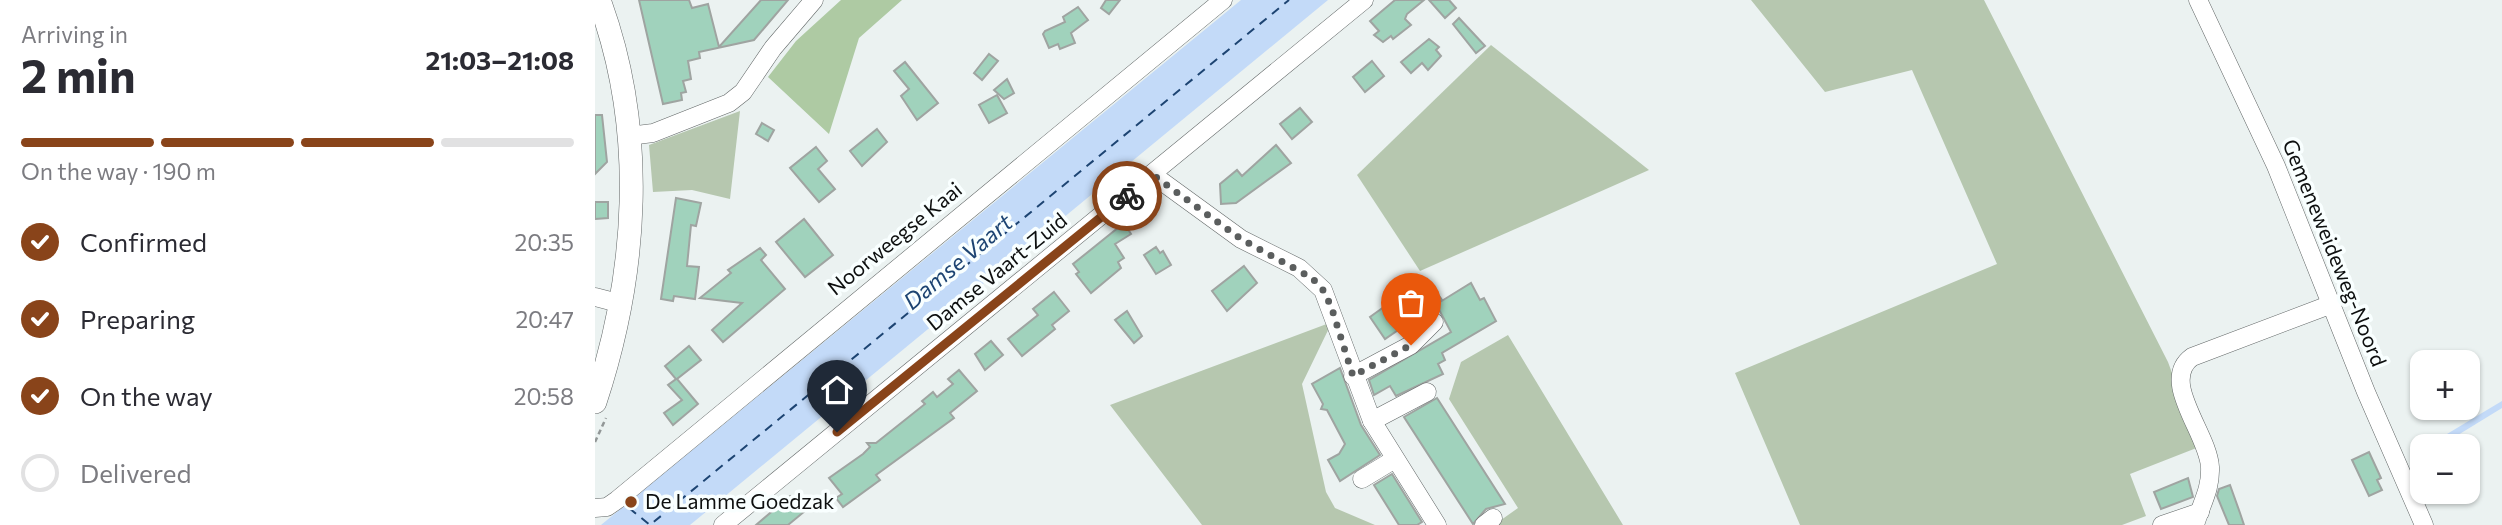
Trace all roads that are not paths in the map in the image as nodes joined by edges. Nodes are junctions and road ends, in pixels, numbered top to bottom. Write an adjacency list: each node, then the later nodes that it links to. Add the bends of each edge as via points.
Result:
1 (599, 0): 6 (main road, via 614,49)
2 (814, 0): 6 (street, via 743,92 729,103 653,133)
3 (1223, 0): 18 (street, Noorweegse Kaai, via 617,500)
4 (1364, 0): 7 (street, Damse Vaart-Zuid)
5 (2198, 0): 10 (street, Gemeneweideweg-Noord, via 2276,166)
6 (629, 136): 9 (main road, via 630,243)
7 (1153, 175): 12 (street, via 1241,239 1312,278 1331,306); 20 (street, Damse Vaart-Zuid)
8 (595, 297): 9 (street)
9 (622, 304): 14 (main road)
10 (2332, 304): 19 (street, via 2183,363 2179,370 2182,391 2210,466 2209,489); 23 (street, Gemeneweideweg-Noord)
11 (1433, 322): 12 (street, via 1411,345)
12 (1353, 376): 15 (street)
13 (1427, 393): 15 (street)
14 (595, 402)
15 (1372, 421): 16 (street)
16 (1395, 459): 17 (street); 21 (street)
17 (1362, 479)
18 (595, 508)
19 (2197, 519): 22 (street)
20 (723, 525)
21 (1437, 525)
22 (2162, 525)
23 (2424, 525)

